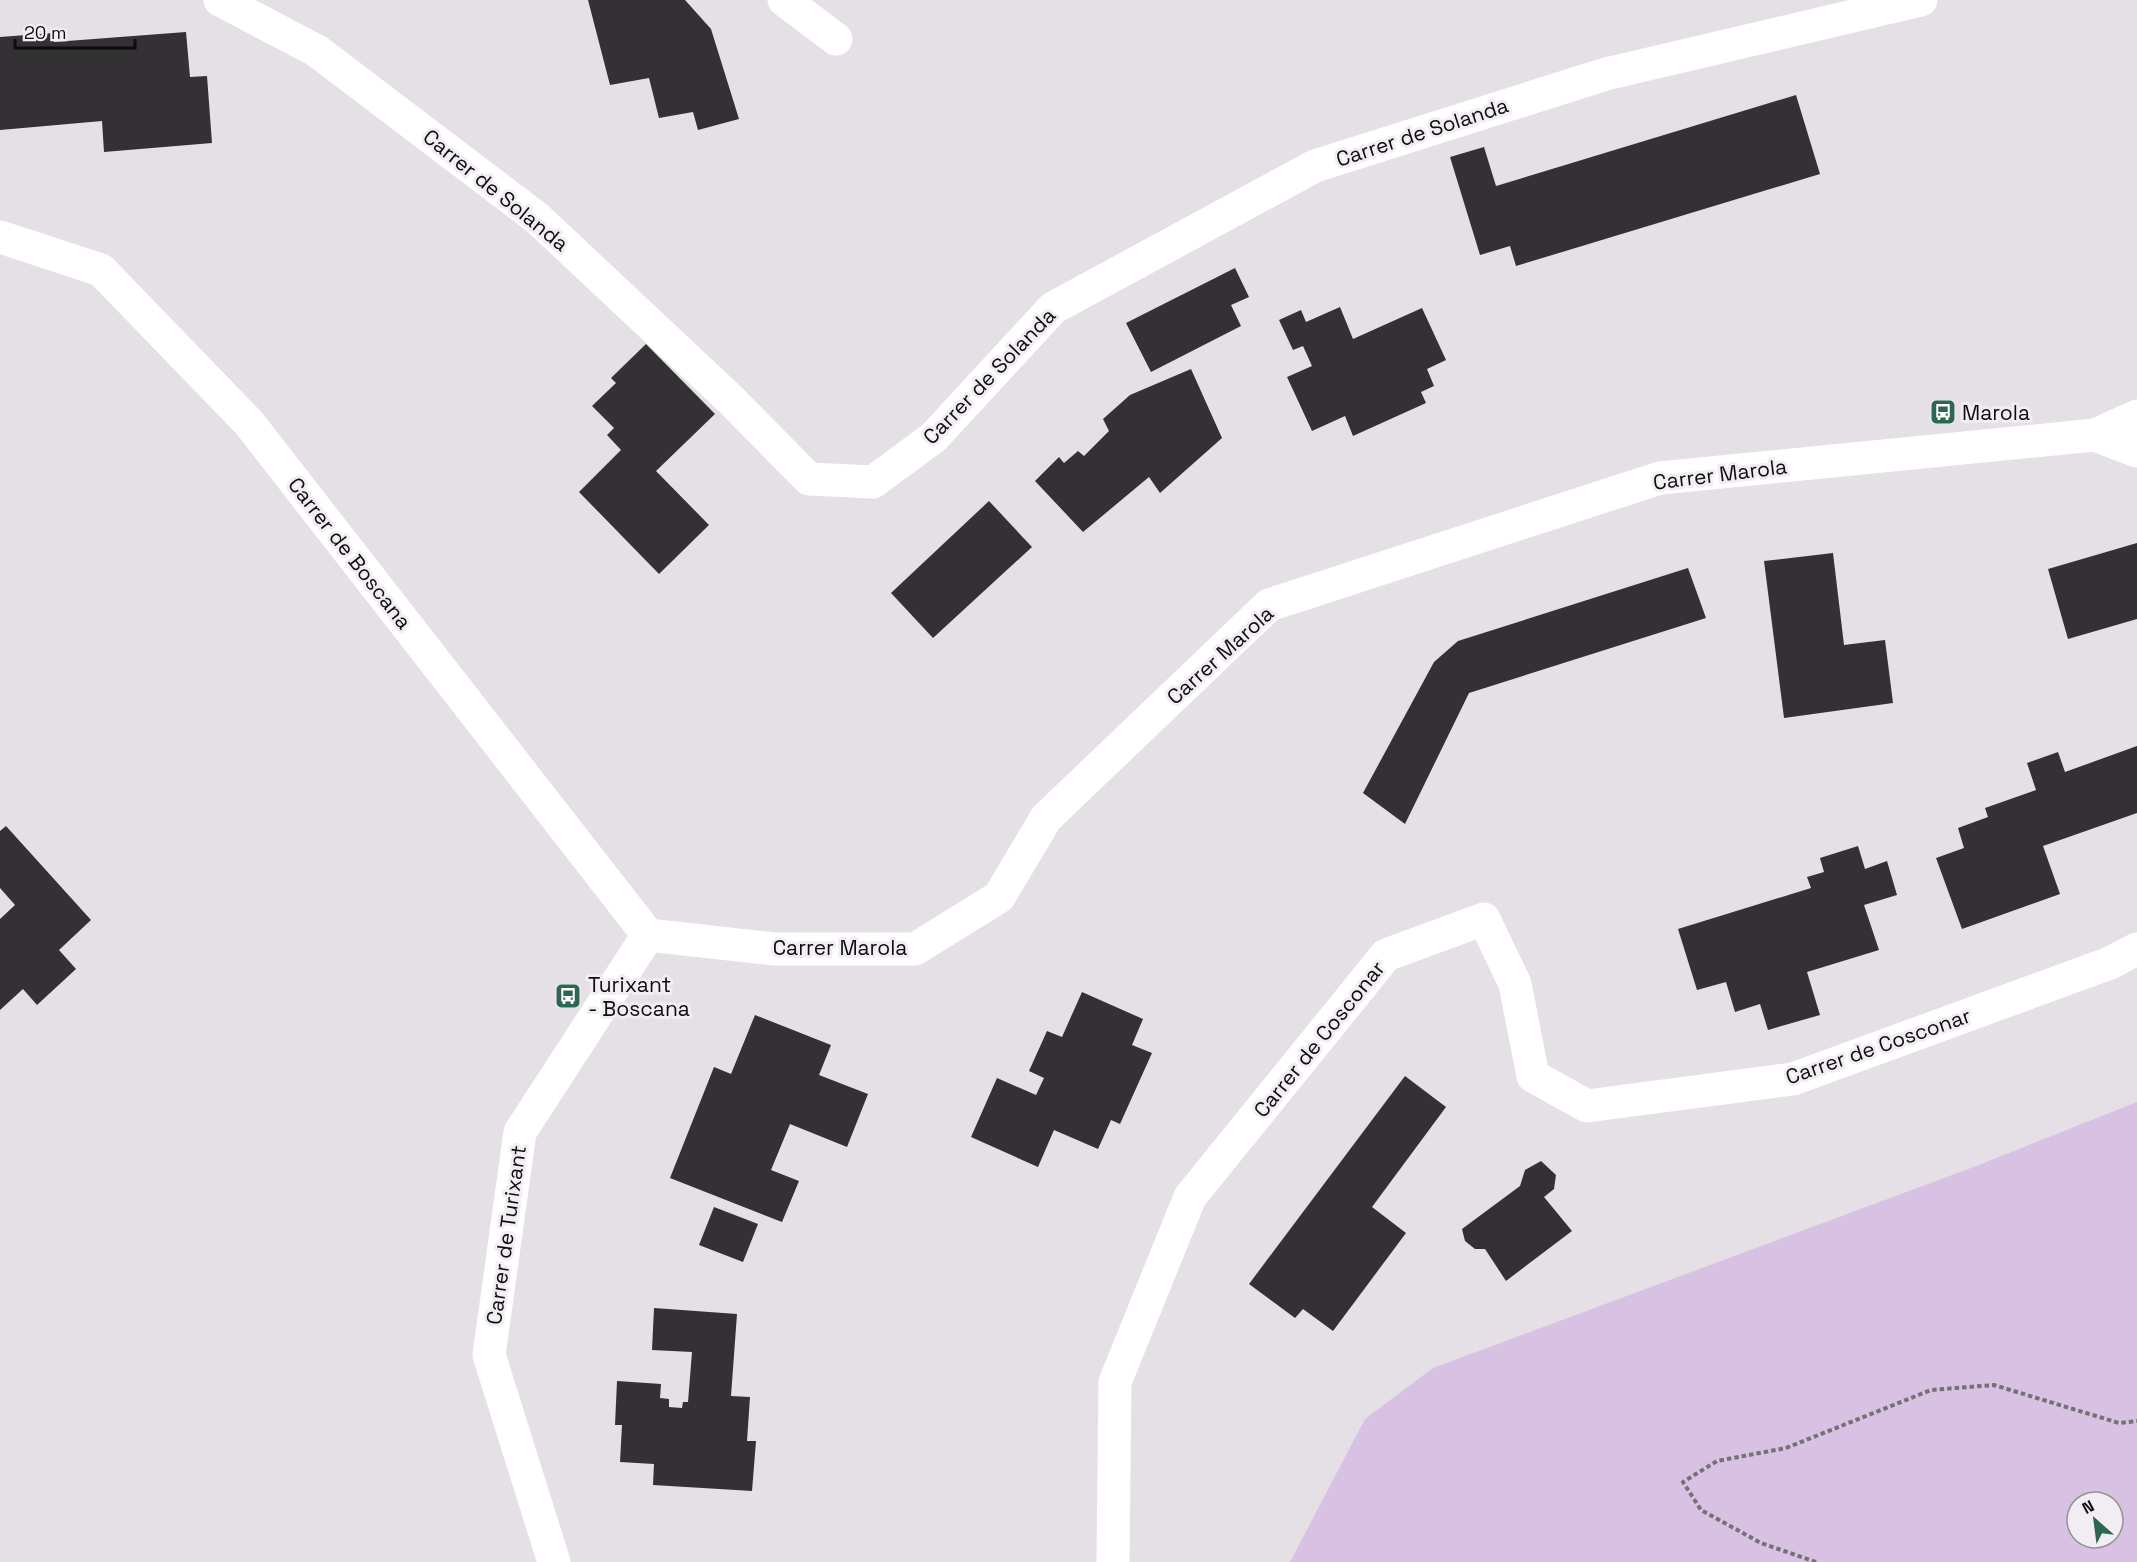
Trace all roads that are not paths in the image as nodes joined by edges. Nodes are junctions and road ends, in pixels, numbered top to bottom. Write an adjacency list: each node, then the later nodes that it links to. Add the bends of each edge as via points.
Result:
1 (220, 0): 3 (street, Carrer de Solanda, via 317,51 537,218 809,479 873,482 934,437 1053,308 1315,166 1606,74)
2 (784, 0): 4 (street)
3 (1920, 0)
4 (836, 39)
5 (0, 237): 9 (street, Carrer de Boscana, via 101,270 249,423)
6 (2137, 416): 7 (street)
7 (2094, 435): 8 (street); 9 (street, Carrer Marola, via 1660,478 1269,605 1046,818 999,897 915,949 774,949)
8 (2137, 451)
9 (648, 935): 11 (street, Carrer de Turixant, via 520,1132 489,1355)
10 (2137, 949): 12 (street, Carrer de Cosconar, via 2110,963 1793,1079 1587,1106 1533,1076 1515,984 1484,919 1386,955 1190,1197 1115,1382)
11 (554, 1562)
12 (1113, 1562)

